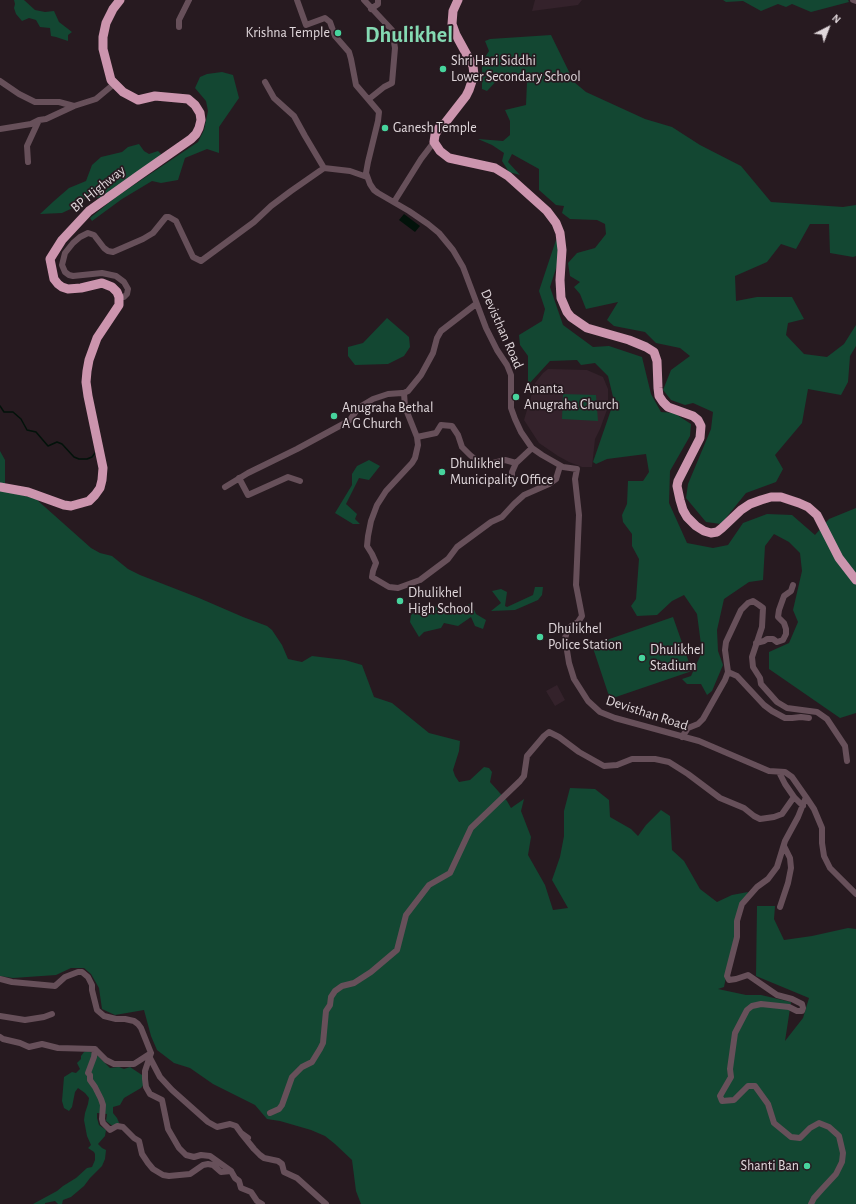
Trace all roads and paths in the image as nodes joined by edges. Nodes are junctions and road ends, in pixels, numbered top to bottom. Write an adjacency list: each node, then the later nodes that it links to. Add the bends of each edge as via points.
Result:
1 (120, 0): 13 (highway, via 106,23 103,37 103,50)
2 (189, 0): 10 (street, via 179,20)
3 (297, 0): 14 (street, via 306,25 325,18 330,22 335,36 350,54 356,85)
4 (364, 0): 9 (street)
5 (378, 0): 9 (street, via 378,4)
6 (458, 0): 18 (highway, via 453,11 452,24 473,66 474,75 466,96 440,126)
7 (853, 0): 8 (street)
8 (856, 1)
9 (371, 9): 14 (street, via 392,30 394,48 392,83 384,86)
10 (180, 27)
11 (0, 81): 15 (street, via 35,102 59,102)
12 (265, 82): 20 (street, via 274,98 294,116)
13 (114, 84): 15 (street, via 96,99); 23 (highway, BP Highway, via 138,100 154,96 188,99 196,105 201,120 196,134 191,139 89,211 62,240 50,259 54,280 62,288 81,288 102,283 112,287)
14 (369, 99): 21 (street, via 379,112)
15 (74, 106): 16 (street, via 53,117)
16 (39, 120): 17 (street, via 31,124); 19 (street, via 27,146)
17 (0, 129)
18 (434, 142): 22 (street); 35 (highway, via 449,158 495,168 508,176 547,211 560,233 561,298 571,317 587,328 629,340 654,352 659,396 668,407 693,416 701,426 700,438 677,486 681,505 687,517 696,526 712,533 717,532 741,510 761,500 781,497 799,503 816,515 839,558)
19 (28, 162)
20 (324, 168): 21 (street, via 350,171); 23 (street, via 291,190 254,222 201,261 193,257 176,221 169,217 153,233 113,252 104,248 94,235 88,233 80,237 65,253 62,264 65,272 73,276 102,273 116,276 128,289 124,297)
21 (367, 177): 22 (street, Devisthan Road, via 374,190)
22 (394, 202): 24 (street, Devisthan Road, via 428,224 447,243 463,267)
23 (119, 297): 33 (highway, via 119,305 97,338 87,371 88,396 103,468 100,488 89,501 71,506 28,492)
24 (476, 304): 25 (street, via 441,331 422,375); 27 (street, Devisthan Road, via 511,375 511,408 521,432)
25 (404, 393): 26 (street, via 405,407); 30 (street, via 388,394 373,399 358,408 345,423)
26 (417, 437): 28 (street, via 436,433 441,425 452,426 462,447 480,463 485,465 505,460); 29 (street, via 415,458 377,505 368,536 367,546 376,563 372,577 390,587 398,588 420,580 448,559 457,547 502,517 524,495 549,484 556,478)
27 (532, 448): 28 (street); 29 (street, Devisthan Road)
28 (516, 464): 31 (street)
29 (560, 466): 40 (street, Devisthan Road, via 577,469 575,479 579,515 576,585 582,616 571,626 565,638 574,679 588,701 600,712)
30 (239, 478): 32 (street, via 248,495 288,477); 34 (street)
31 (512, 479)
32 (300, 481)
33 (0, 487)
34 (225, 487)
35 (856, 580)
36 (793, 586): 37 (street, via 784,596 779,610 778,617 786,629 783,640 777,642 767,639)
37 (756, 643): 38 (street, via 762,627 763,608 753,601 741,610 726,642); 41 (street, via 752,663 761,684 777,702 787,708 817,712 827,719 845,746)
38 (728, 672): 39 (street, via 737,676 772,711 785,718); 40 (street, via 703,719 688,728)
39 (809, 718)
40 (682, 737): 42 (street, Devisthan Road, via 699,741 769,771)
41 (847, 761)
42 (779, 772): 43 (street); 44 (street, Devisthan Road, via 785,772 792,777)
43 (794, 797): 45 (street); 55 (street, via 782,814 760,818 720,798 669,762 632,758 617,765 604,766 549,732 527,756 524,776 520,781 471,828 450,873 429,885 406,915 397,950 371,972 335,991 326,1011 323,1043 312,1062 292,1077 280,1109)
44 (806, 797): 45 (street); 47 (street, Devisthan Road, via 822,828 824,856 830,868)
45 (803, 806): 46 (street)
46 (784, 846): 48 (street, via 792,868); 61 (street, via 777,867 742,904 727,976 729,980 748,975 777,995 802,1004 803,1008 802,1011 797,1011 789,1007 761,1004 747,1010 734,1033 731,1077 720,1096 722,1101 734,1100 748,1086 755,1086 768,1104 774,1123 791,1137 800,1138 819,1123 829,1127 839,1136 843,1153 842,1162 836,1174)
47 (856, 894)
48 (780, 907)
49 (0, 979): 54 (street, via 55,986 65,977 82,972 92,985 97,1010 104,1016 134,1021 138,1024)
50 (52, 1014): 51 (street, via 24,1020)
51 (0, 1016)
52 (0, 1037): 53 (street, via 29,1048 42,1044 58,1048)
53 (95, 1049): 54 (street, via 114,1064 134,1064); 58 (street, via 88,1073 103,1105 103,1123 110,1130 117,1126 123,1127 139,1141 142,1154 153,1169 169,1176 190,1174 208,1164 221,1172)
54 (150, 1055): 56 (street, via 160,1077 208,1122 217,1127 230,1124 236,1126); 58 (street, via 145,1071 146,1087 150,1094 162,1100 168,1129 179,1148 186,1155 210,1156)
55 (270, 1113)
56 (241, 1133): 57 (street); 60 (street, via 264,1158 278,1160 284,1172 297,1178)
57 (248, 1138)
58 (231, 1171): 59 (street, via 241,1188 251,1192)
59 (262, 1204)
60 (326, 1204)
61 (811, 1204)

